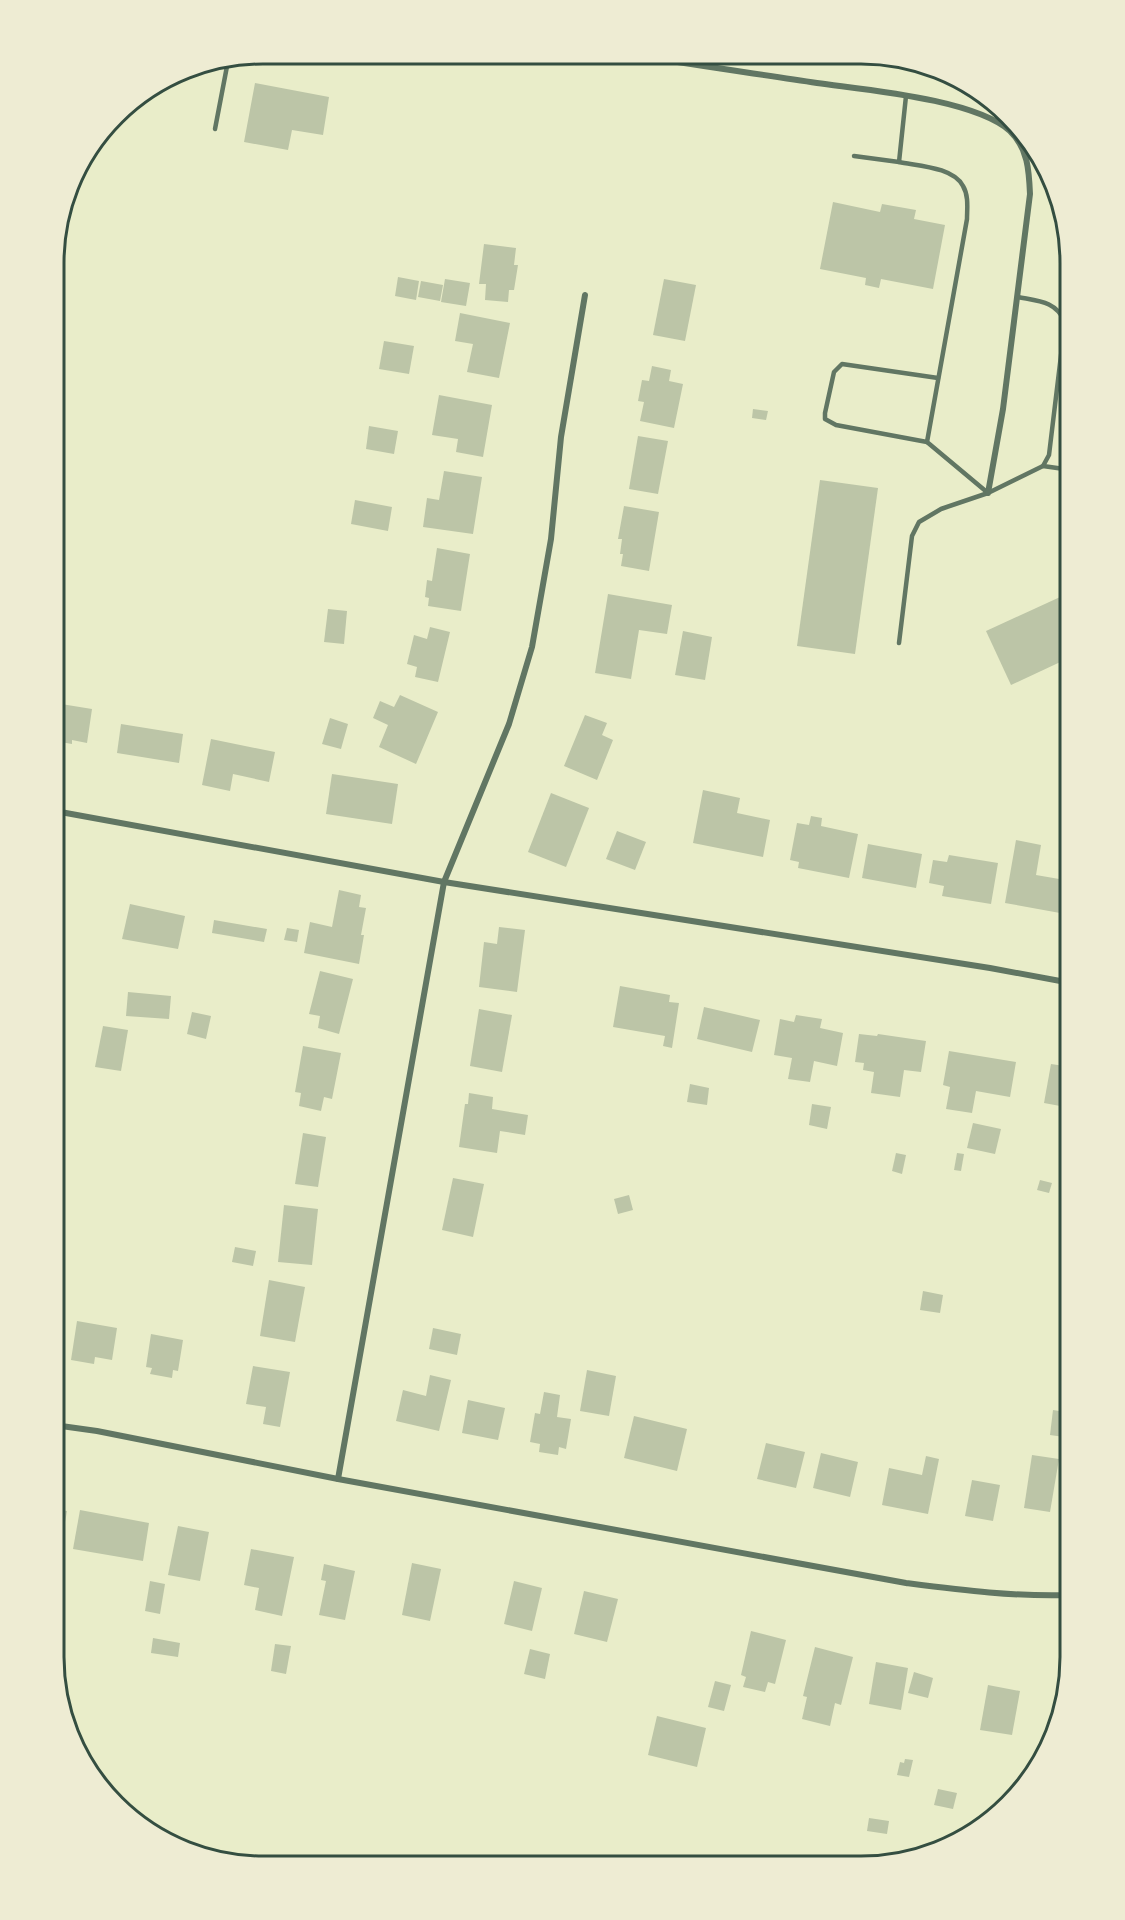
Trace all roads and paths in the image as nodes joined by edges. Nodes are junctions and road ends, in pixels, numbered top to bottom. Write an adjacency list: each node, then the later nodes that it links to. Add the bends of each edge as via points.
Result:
1 (694, 64): 3 (street)
2 (227, 68): 4 (lane)
3 (906, 96): 6 (lane); 8 (street, via 991,118 1010,131 1023,149 1030,194)
4 (215, 129)
5 (854, 156): 6 (lane)
6 (899, 162): 11 (lane, via 949,174 965,188 966,219)
7 (585, 295): 18 (street, via 532,647 509,724)
8 (1018, 297): 9 (lane, via 1048,304); 15 (street)
9 (1060, 311)
10 (1060, 364): 13 (lane, via 1049,455)
11 (938, 378): 12 (lane); 12 (lane, via 842,364 834,372 825,413 829,423 836,425)
12 (927, 442): 15 (lane)
13 (1043, 466): 14 (lane); 15 (lane)
14 (1060, 468)
15 (988, 493): 16 (lane, via 941,508 919,522 912,536)
16 (899, 643)
17 (64, 813): 18 (street)
18 (444, 882): 19 (street); 21 (street)
19 (1060, 981)
20 (64, 1427): 21 (street)
21 (338, 1479): 22 (street, via 968,1592)
22 (1060, 1595)

